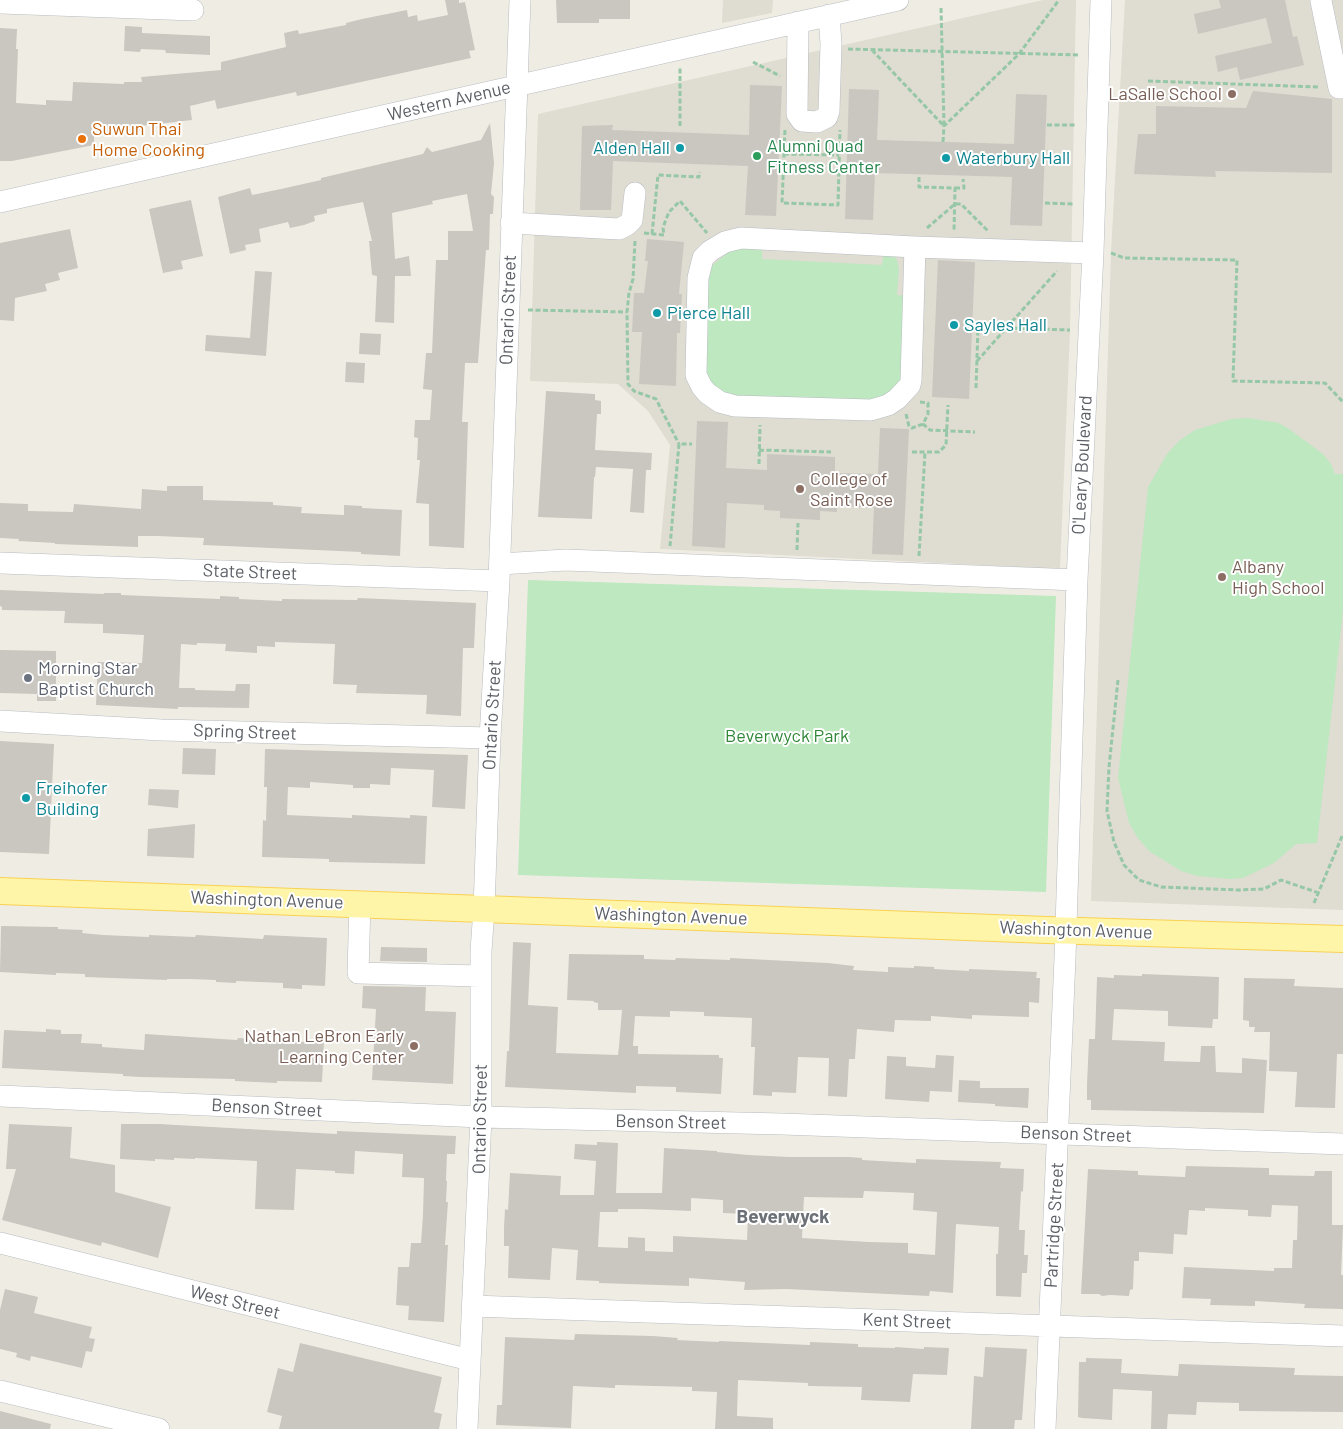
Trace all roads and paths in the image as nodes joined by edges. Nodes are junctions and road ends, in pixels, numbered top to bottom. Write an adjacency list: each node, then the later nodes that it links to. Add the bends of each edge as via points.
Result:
1 (520, 0): 20 (street, Ontario Street)
2 (898, 0): 9 (street, Western Avenue)
3 (1059, 0): 14 (path)
4 (1101, 0): 46 (street, O'Leary Boulevard)
5 (1323, 0): 21 (street)
6 (0, 3): 8 (street)
7 (941, 8): 13 (path)
8 (193, 10)
9 (829, 15): 10 (street, Western Avenue); 10 (street, via 829,111 827,117 817,122 802,121 797,114)
10 (798, 22): 20 (street, Western Avenue)
11 (842, 49): 12 (path)
12 (872, 50): 13 (path); 26 (path)
13 (943, 52): 14 (path); 26 (path)
14 (1019, 54): 15 (path); 26 (path)
15 (1080, 55)
16 (753, 62): 18 (path)
17 (680, 64): 24 (path)
18 (787, 80)
19 (1148, 81): 21 (path)
20 (516, 86): 35 (street, Western Avenue); 40 (street, Ontario Street)
21 (1341, 88)
22 (1047, 125): 23 (path)
23 (1078, 125)
24 (680, 126)
25 (840, 126): 29 (path)
26 (944, 126): 27 (path)
27 (943, 142)
28 (784, 154): 29 (path)
29 (839, 155): 36 (path, via 838,205)
30 (700, 172): 41 (path, via 699,177 658,175)
31 (919, 177): 33 (path, via 919,187)
32 (963, 180): 33 (path, via 964,188)
33 (955, 188): 38 (path)
34 (635, 193): 40 (street, via 632,220 619,229)
35 (0, 202)
36 (782, 203)
37 (1045, 203): 39 (path)
38 (955, 204): 42 (path); 43 (path, via 961,204); 45 (path, via 915,238)
39 (1075, 204)
40 (511, 223): 47 (street, Ontario Street)
41 (652, 234): 44 (path, via 664,235 665,222 680,201); 48 (path, via 637,236)
42 (954, 236)
43 (994, 237)
44 (718, 246): 45 (street, via 741,238); 56 (street, via 703,258 698,278 696,375 707,394 720,402)
45 (915, 247): 46 (street); 53 (street, via 911,380)
46 (1092, 253): 49 (path); 54 (path, via 1112,253 1124,258 1237,260 1233,381 1325,383); 72 (street, O'Leary Boulevard)
47 (508, 309): 48 (path); 70 (street, Ontario Street)
48 (627, 312): 59 (path, via 628,384 634,391 656,399)
49 (1007, 328): 50 (path); 51 (path); 51 (path, via 978,327)
50 (1071, 330)
51 (976, 362): 52 (path)
52 (976, 388)
53 (896, 399): 56 (street, via 872,410); 57 (path, via 928,403 928,414 922,424 934,431)
54 (1343, 402)
55 (948, 405): 57 (path)
56 (761, 407): 61 (path)
57 (947, 431): 58 (path); 64 (path, via 943,449)
58 (975, 432)
59 (678, 444): 60 (path); 68 (path)
60 (692, 444)
61 (760, 450): 62 (path); 65 (path)
62 (832, 452)
63 (912, 452): 64 (path)
64 (925, 452): 71 (path)
65 (759, 464)
66 (798, 523): 69 (path)
67 (0, 563): 70 (street, State Street)
68 (669, 564): 69 (street, State Street); 70 (street, State Street, via 566,560)
69 (796, 569): 71 (street, State Street)
70 (499, 572): 75 (street, Ontario Street)
71 (918, 574): 72 (street, State Street)
72 (1077, 580): 82 (street, O'Leary Boulevard)
73 (1118, 680): 78 (path, via 1107,811 1114,842 1124,865 1139,880 1161,887 1255,890 1281,880)
74 (0, 721): 75 (street, Spring Street, via 161,730)
75 (490, 738): 81 (street, Ontario Street)
76 (1343, 834): 78 (path)
77 (0, 891): 79 (main road, Washington Avenue)
78 (1319, 893): 80 (path)
79 (360, 903): 81 (main road, Washington Avenue); 84 (street, via 358,973)
80 (1314, 904)
81 (484, 909): 82 (main road, Washington Avenue); 84 (street, Ontario Street)
82 (1066, 930): 83 (main road, Washington Avenue); 87 (street, Partridge Street)
83 (1343, 939)
84 (481, 976): 86 (street, Ontario Street)
85 (0, 1096): 86 (street, Benson Street)
86 (481, 1117): 87 (street, Benson Street); 90 (street, Ontario Street)
87 (1058, 1133): 88 (street, Benson Street); 91 (street, Partridge Street)
88 (1343, 1144)
89 (0, 1243): 93 (street, West Street)
90 (472, 1306): 91 (street, Kent Street); 93 (street, Ontario Street)
91 (1049, 1325): 92 (street, Kent Street); 97 (street, Partridge Street)
92 (1343, 1336)
93 (470, 1360): 96 (street, Ontario Street)
94 (0, 1391): 95 (street)
95 (159, 1429)
96 (467, 1429)
97 (1045, 1429)

